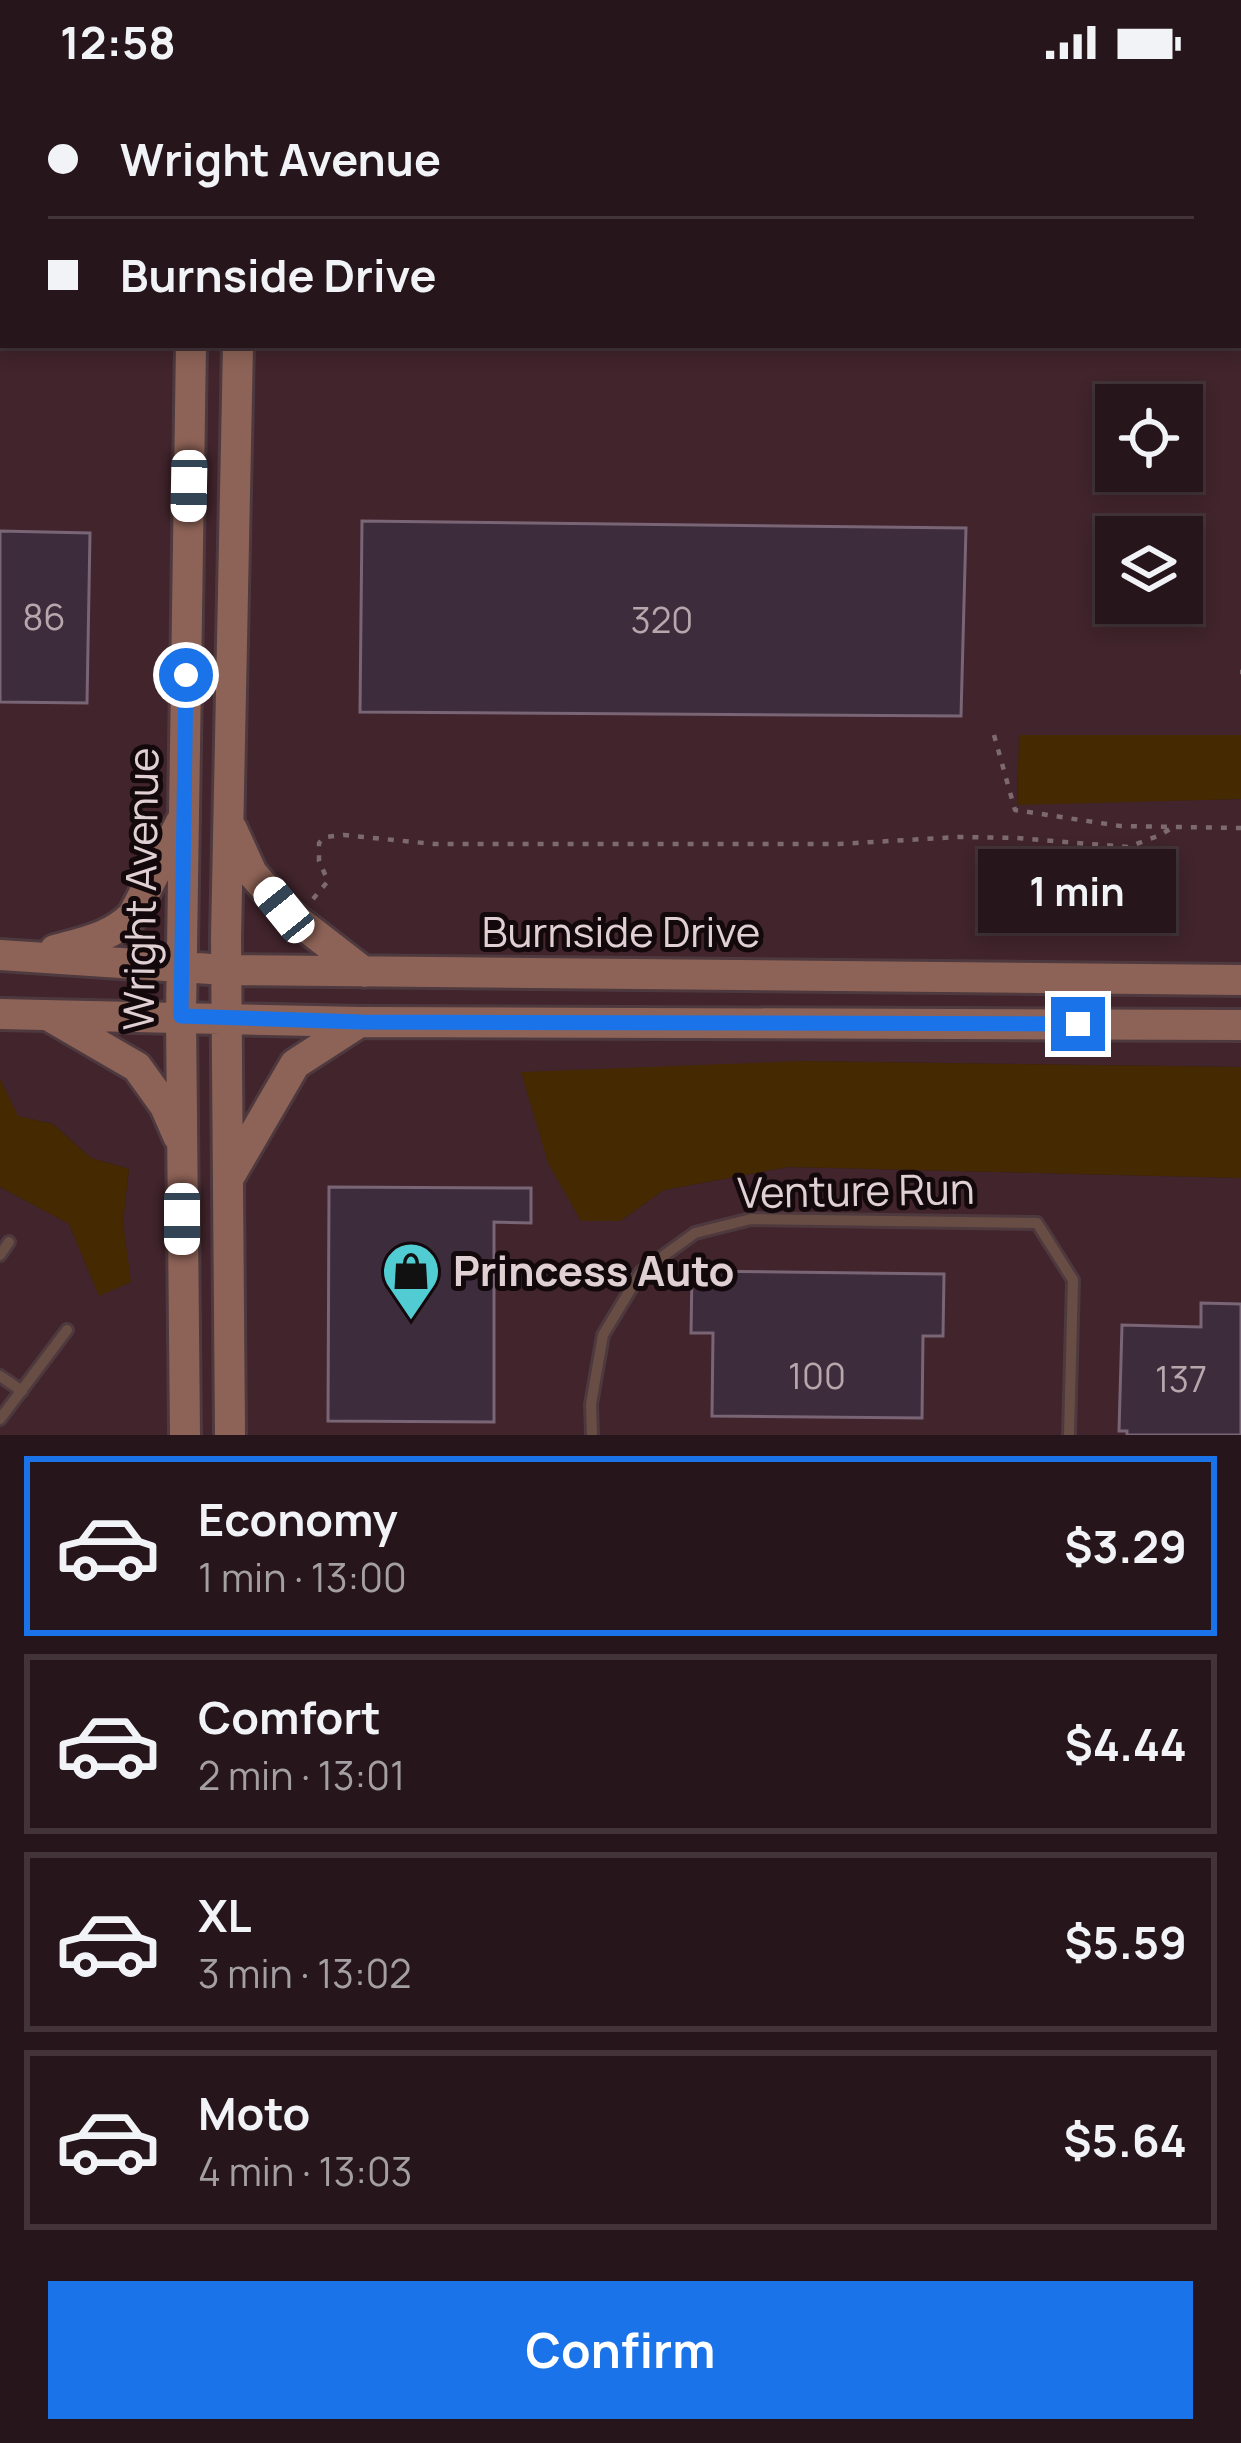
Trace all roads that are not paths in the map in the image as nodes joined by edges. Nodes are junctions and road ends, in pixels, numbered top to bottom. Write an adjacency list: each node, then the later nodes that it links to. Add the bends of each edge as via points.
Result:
1 (191, 348): 3 (main road, Wright Avenue)
2 (238, 348): 4 (main road, Wright Avenue)
3 (184, 816): 6 (main road, via 125,924); 7 (main road, Wright Avenue)
4 (227, 820): 8 (main road, Wright Avenue); 9 (main road, via 252,873 284,910)
5 (0, 955): 6 (main road, Burnside Drive)
6 (33, 956): 7 (main road, Burnside Drive)
7 (182, 968): 8 (main road, Burnside Drive); 13 (main road, Wright Avenue)
8 (226, 970): 9 (main road, Burnside Drive); 14 (main road, Wright Avenue)
9 (364, 972): 10 (main road, Burnside Drive)
10 (1241, 980)
11 (0, 1014): 12 (main road)
12 (46, 1015): 13 (main road); 17 (main road, via 137,1067)
13 (181, 1016): 14 (main road); 17 (main road, Wright Avenue)
14 (226, 1017): 15 (main road); 18 (main road, Wright Avenue)
15 (361, 1022): 16 (main road); 18 (main road, via 295,1064)
16 (1241, 1025)
17 (181, 1145): 25 (main road, Wright Avenue)
18 (229, 1179): 26 (main road, Wright Avenue)
19 (9, 1242): 20 (lane)
20 (0, 1255)
21 (67, 1330): 23 (lane)
22 (0, 1376): 23 (lane)
23 (22, 1390): 24 (lane)
24 (0, 1419)
25 (185, 1435)
26 (230, 1435)
27 (592, 1435): 28 (lane, Venture Run, via 603,1335 640,1272 695,1233 773,1219 1037,1222 1073,1280)
28 (1069, 1435)

